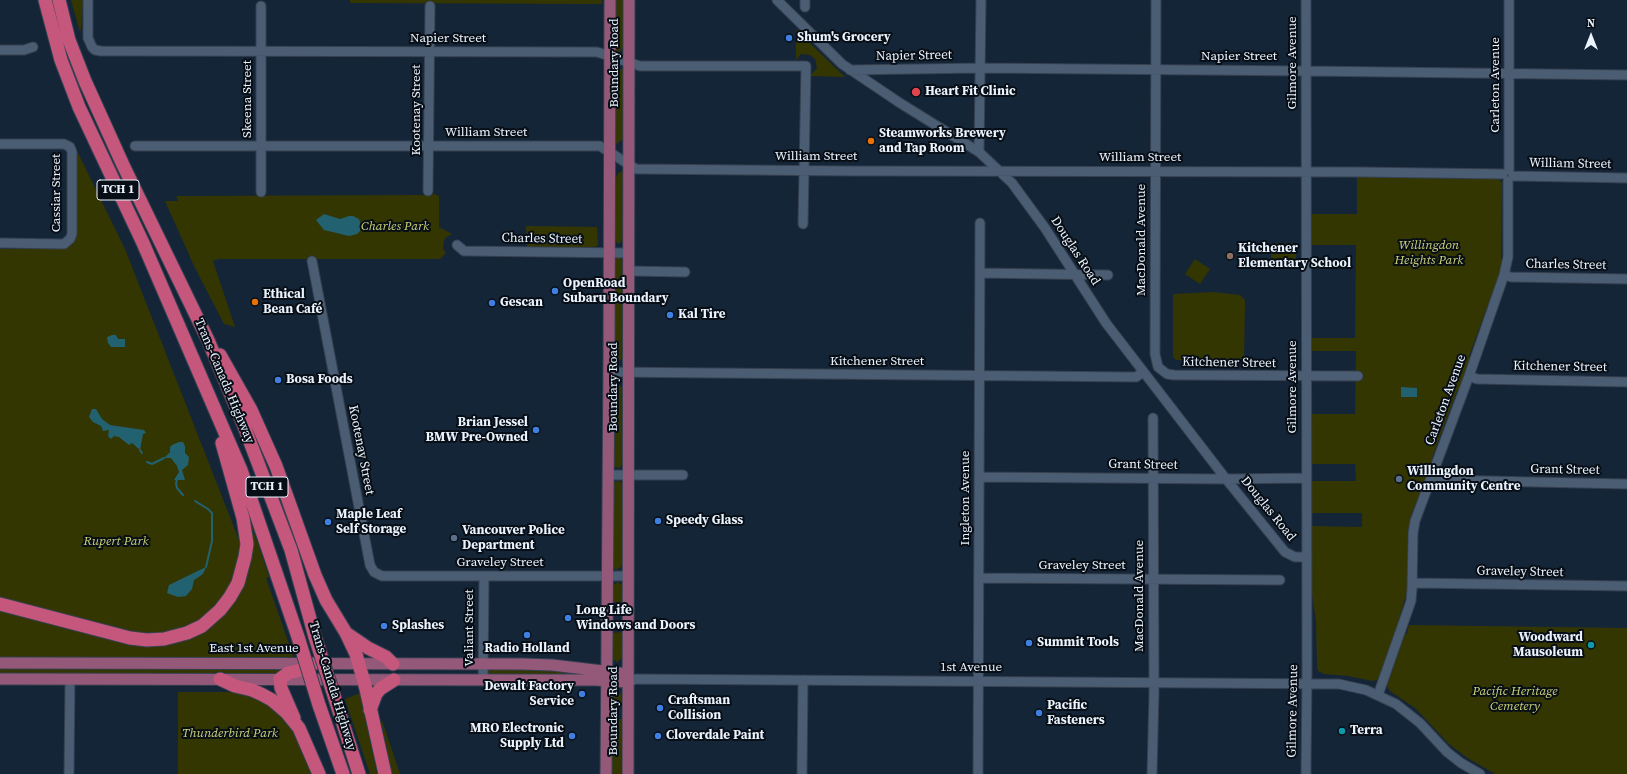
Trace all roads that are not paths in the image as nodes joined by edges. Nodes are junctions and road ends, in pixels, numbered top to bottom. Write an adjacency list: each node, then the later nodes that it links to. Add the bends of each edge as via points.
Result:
1 (45, 0): 63 (highway, Trans-Canada Highway / TCH 1, via 61,60 79,107)
2 (88, 0): 15 (street, Napier Street, via 88,38 95,50)
3 (610, 0): 17 (main road, Boundary Road)
4 (629, 0): 18 (main road, Boundary Road)
5 (777, 0): 20 (street, Douglas Road, via 822,46)
6 (981, 0): 19 (street)
7 (1156, 0): 21 (street, MacDonald Avenue)
8 (1306, 0): 22 (street, Gilmore Avenue)
9 (1509, 0): 23 (street, Carleton Avenue)
10 (59, 1): 54 (highway, Trans-Canada Highway / TCH 1, via 69,40 88,88)
11 (261, 6): 15 (street, Skeena Street)
12 (430, 6): 16 (street, Kootenay Street)
13 (33, 47): 14 (street, via 24,50)
14 (0, 50)
15 (261, 52): 16 (street, Napier Street); 27 (street, Skeena Street)
16 (430, 52): 17 (street, Napier Street, via 597,52); 28 (street, Kootenay Street)
17 (610, 56): 18 (street, Napier Street); 29 (main road, Boundary Road)
18 (628, 62): 31 (main road, Boundary Road); 32 (street, Napier Street, via 640,66 806,66)
19 (980, 68): 20 (street, Napier Street); 21 (street, Napier Street); 30 (street)
20 (850, 70): 30 (street, Douglas Road)
21 (1156, 70): 22 (street, Napier Street); 34 (street, MacDonald Avenue)
22 (1306, 71): 23 (street, Napier Street); 35 (street, Gilmore Avenue)
23 (1510, 74): 24 (street, Napier Street); 36 (street, Carleton Avenue)
24 (1627, 75)
25 (0, 144): 42 (street, Cassiar Street, via 64,144 70,147 72,152 70,239 64,244)
26 (135, 146): 27 (street, William Street)
27 (261, 146): 28 (street, William Street); 39 (street, Skeena Street)
28 (430, 146): 29 (street, William Street, via 600,146); 38 (street, Kootenay Street)
29 (609, 151): 31 (street, William Street); 44 (main road, Boundary Road)
30 (979, 152): 33 (street, Douglas Road)
31 (628, 163): 32 (street, William Street, via 636,169); 45 (main road, Boundary Road)
32 (804, 170): 33 (street, William Street); 41 (street)
33 (1000, 171): 34 (street, William Street); 50 (street, Douglas Road, via 1045,228)
34 (1154, 171): 35 (street, William Street); 55 (street, MacDonald Avenue)
35 (1306, 172): 36 (street, William Street); 60 (street, Gilmore Avenue)
36 (1508, 175): 37 (street, William Street); 52 (street, Carleton Avenue, via 1508,257)
37 (1627, 178)
38 (428, 191)
39 (261, 192)
40 (980, 223): 49 (street, Ingleton Avenue)
41 (803, 224)
42 (0, 244)
43 (457, 245): 44 (street, Charles Street, via 464,251)
44 (610, 253): 45 (street, Charles Street); 56 (main road, Boundary Road)
45 (628, 253): 47 (main road, Boundary Road)
46 (312, 261): 76 (street, Kootenay Street, via 370,565)
47 (628, 270): 48 (street); 57 (main road, Boundary Road)
48 (685, 272)
49 (980, 273): 50 (street); 59 (street, Ingleton Avenue)
50 (1075, 274): 51 (street); 58 (street, Douglas Road, via 1106,323)
51 (1108, 275)
52 (1504, 275): 53 (street, Charles Street); 62 (street, Carleton Avenue)
53 (1627, 279)
54 (208, 340): 86 (highway, via 224,360 251,410 276,466 315,575 326,600); 111 (highway, Trans-Canada Highway / TCH 1, bridge, via 247,433 291,550 315,637)
55 (1155, 359): 60 (street, Kitchener Street, via 1161,370 1174,375)
56 (609, 372): 57 (street, Kitchener Street); 66 (main road, Boundary Road)
57 (628, 372): 59 (street, Kitchener Street); 67 (main road, Boundary Road)
58 (1143, 372): 59 (street, Kitchener Street, via 1136,377); 73 (street, Douglas Road)
59 (979, 375): 69 (street, Ingleton Avenue)
60 (1306, 376): 61 (street, Kitchener Street); 71 (street, Gilmore Avenue)
61 (1358, 376)
62 (1469, 376): 64 (street, Kitchener Street, via 1477,379); 72 (street, Carleton Avenue)
63 (200, 377): 85 (highway, via 237,495 247,544 238,583 220,610 202,626 187,633 147,640 114,635); 110 (highway, Trans-Canada Highway / TCH 1, bridge, via 241,470)
64 (1627, 382)
65 (1153, 418): 70 (street, MacDonald Avenue)
66 (608, 475): 67 (street); 78 (main road, Boundary Road)
67 (628, 475): 68 (street); 79 (main road, Boundary Road)
68 (683, 475)
69 (980, 477): 70 (street, Grant Street); 80 (street, Ingleton Avenue)
70 (1153, 478): 73 (street, Grant Street); 81 (street, MacDonald Avenue)
71 (1306, 478): 73 (street, Grant Street); 75 (street, Gilmore Avenue)
72 (1431, 478): 74 (street, Grant Street); 83 (street, Carleton Avenue, via 1414,529)
73 (1226, 479): 75 (street, Douglas Road, via 1285,552 1295,557)
74 (1627, 484)
75 (1307, 558): 104 (street, Gilmore Avenue)
76 (374, 572): 77 (street, Graveley Street, via 382,576)
77 (484, 576): 78 (street, Graveley Street); 91 (street, Valiant Street)
78 (607, 576): 79 (street, Graveley Street); 92 (main road, Boundary Road)
79 (628, 576): 93 (main road, Boundary Road)
80 (979, 578): 81 (street, Graveley Street); 102 (street, Ingleton Avenue)
81 (1153, 579): 82 (street, Graveley Street); 103 (street, MacDonald Avenue)
82 (1280, 580)
83 (1413, 583): 84 (street, Graveley Street); 105 (street, Carleton Avenue, via 1407,614)
84 (1627, 586)
85 (0, 604)
86 (346, 633): 89 (highway); 90 (highway)
87 (0, 663): 88 (main road, East 1st Avenue)
88 (313, 664): 89 (main road, East 1st Avenue); 97 (highway, via 288,673)
89 (358, 664): 90 (main road, East 1st Avenue); 98 (highway)
90 (393, 664): 91 (main road, East 1st Avenue)
91 (483, 664): 92 (main road, East 1st Avenue, via 552,665); 100 (street, Valiant Street)
92 (606, 676): 93 (main road, East 1st Avenue); 100 (main road, East 1st Avenue); 113 (main road, Boundary Road)
93 (631, 678): 101 (street, 1st Avenue); 114 (main road, Boundary Road)
94 (0, 679): 95 (main road, East 1st Avenue)
95 (70, 679): 96 (main road, East 1st Avenue); 108 (street)
96 (220, 679): 97 (main road, East 1st Avenue); 107 (highway, via 272,700)
97 (280, 679): 98 (main road, East 1st Avenue); 107 (highway, via 281,688)
98 (363, 680): 99 (main road, East 1st Avenue); 106 (highway)
99 (394, 680): 100 (main road, East 1st Avenue); 106 (highway, via 376,694)
100 (483, 680)
101 (803, 680): 102 (street, 1st Avenue); 115 (street)
102 (978, 681): 103 (street, 1st Avenue); 116 (street, Ingleton Avenue)
103 (1154, 682): 104 (street, 1st Avenue); 117 (street, MacDonald Avenue)
104 (1307, 683): 105 (street, via 1351,686); 118 (street, Gilmore Avenue)
105 (1378, 695): 119 (street, via 1409,712 1447,752)
106 (370, 710): 112 (highway)
107 (299, 728): 109 (highway)
108 (69, 774)
109 (319, 774)
110 (342, 774)
111 (359, 774)
112 (385, 774)
113 (606, 774)
114 (628, 774)
115 (802, 774)
116 (978, 774)
117 (1152, 774)
118 (1306, 774)
119 (1480, 774)

